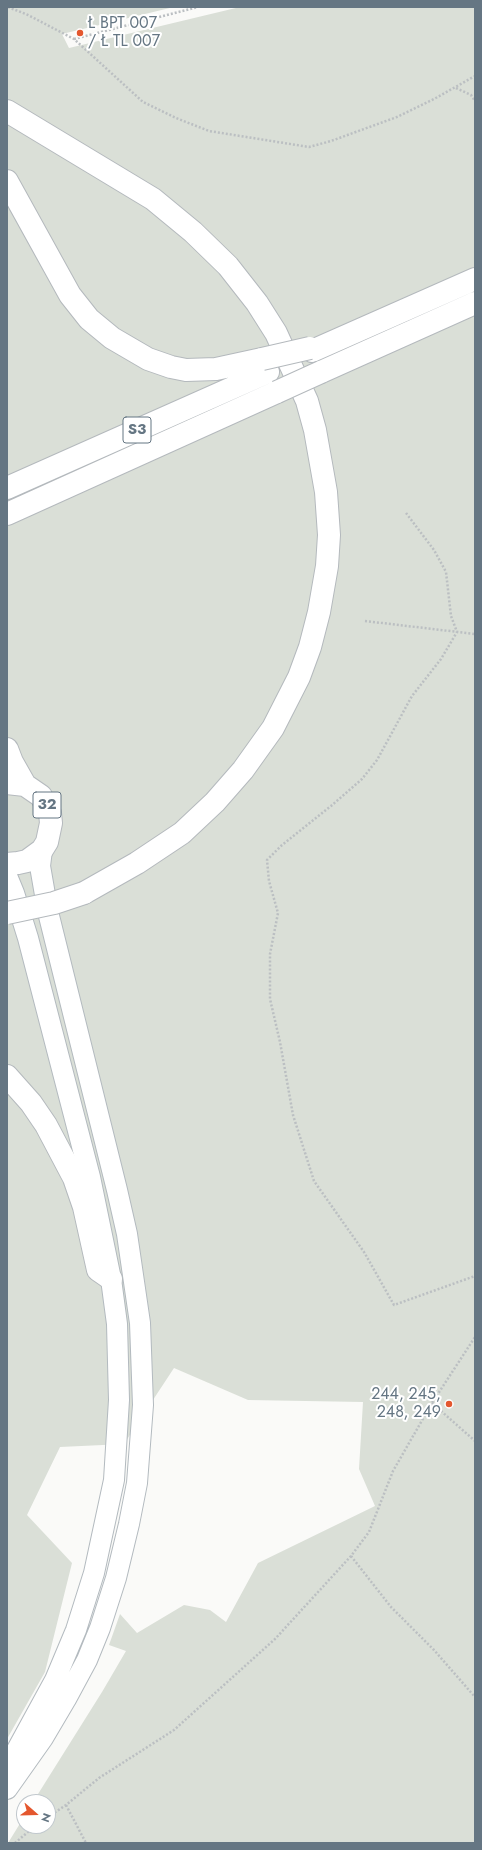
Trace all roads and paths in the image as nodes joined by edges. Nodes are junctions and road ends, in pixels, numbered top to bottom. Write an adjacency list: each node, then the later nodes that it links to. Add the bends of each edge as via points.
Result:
1 (8, 7): 3 (path)
2 (198, 7): 3 (path)
3 (74, 39): 5 (path, via 143,102 176,118 209,131 310,147 397,117)
4 (475, 76): 5 (path)
5 (456, 87): 6 (path, via 471,95)
6 (475, 101)
7 (7, 111): 23 (main road, bridge, via 153,200 193,232 228,266 257,303 276,333 307,401 326,492 330,535 319,612 299,677 273,728 243,770 215,802 182,833 137,864 84,893 54,903)
8 (7, 181): 11 (main road, via 70,295 89,319 112,338 148,359 172,368 186,370)
9 (475, 280): 11 (main road, S3, via 315,349)
10 (475, 303): 14 (main road, S3, bridge)
11 (265, 366): 12 (main road, S3)
12 (7, 488)
13 (406, 513): 16 (path, via 434,550 446,572 451,616)
14 (7, 514)
15 (365, 621): 16 (path)
16 (457, 632): 17 (path); 25 (path, via 441,659 412,696 377,760 362,779 267,860 269,881 278,913 270,954 270,999 293,1115 314,1181 364,1252 394,1305)
17 (475, 634)
18 (7, 749): 19 (main road)
19 (16, 784): 20 (main road, 32, via 41,796 50,813 50,833)
20 (42, 850): 21 (main road, via 27,861); 33 (main road, via 40,866 48,912 118,1190 130,1248 140,1323 143,1405 137,1483 116,1578 100,1628 87,1660 66,1699 43,1738)
21 (7, 864)
22 (7, 876): 26 (main road, via 28,938 63,1070 90,1177)
23 (7, 913)
24 (7, 1076): 26 (main road, via 46,1125 74,1178 86,1214 98,1270)
25 (475, 1276)
26 (111, 1279): 32 (main road, via 117,1324 119,1400 114,1480 107,1516 94,1573 76,1630 55,1680)
27 (475, 1337): 28 (path)
28 (432, 1403): 29 (path); 30 (path, via 393,1471 368,1532)
29 (475, 1441)
30 (351, 1556): 31 (path, via 391,1608 434,1650); 34 (path, via 275,1639 174,1730 99,1778)
31 (475, 1698)
32 (7, 1768)
33 (7, 1789)
34 (66, 1805): 35 (path); 38 (path)
35 (56, 1812)
36 (26, 1834): 37 (path)
37 (15, 1843)
38 (86, 1843)

